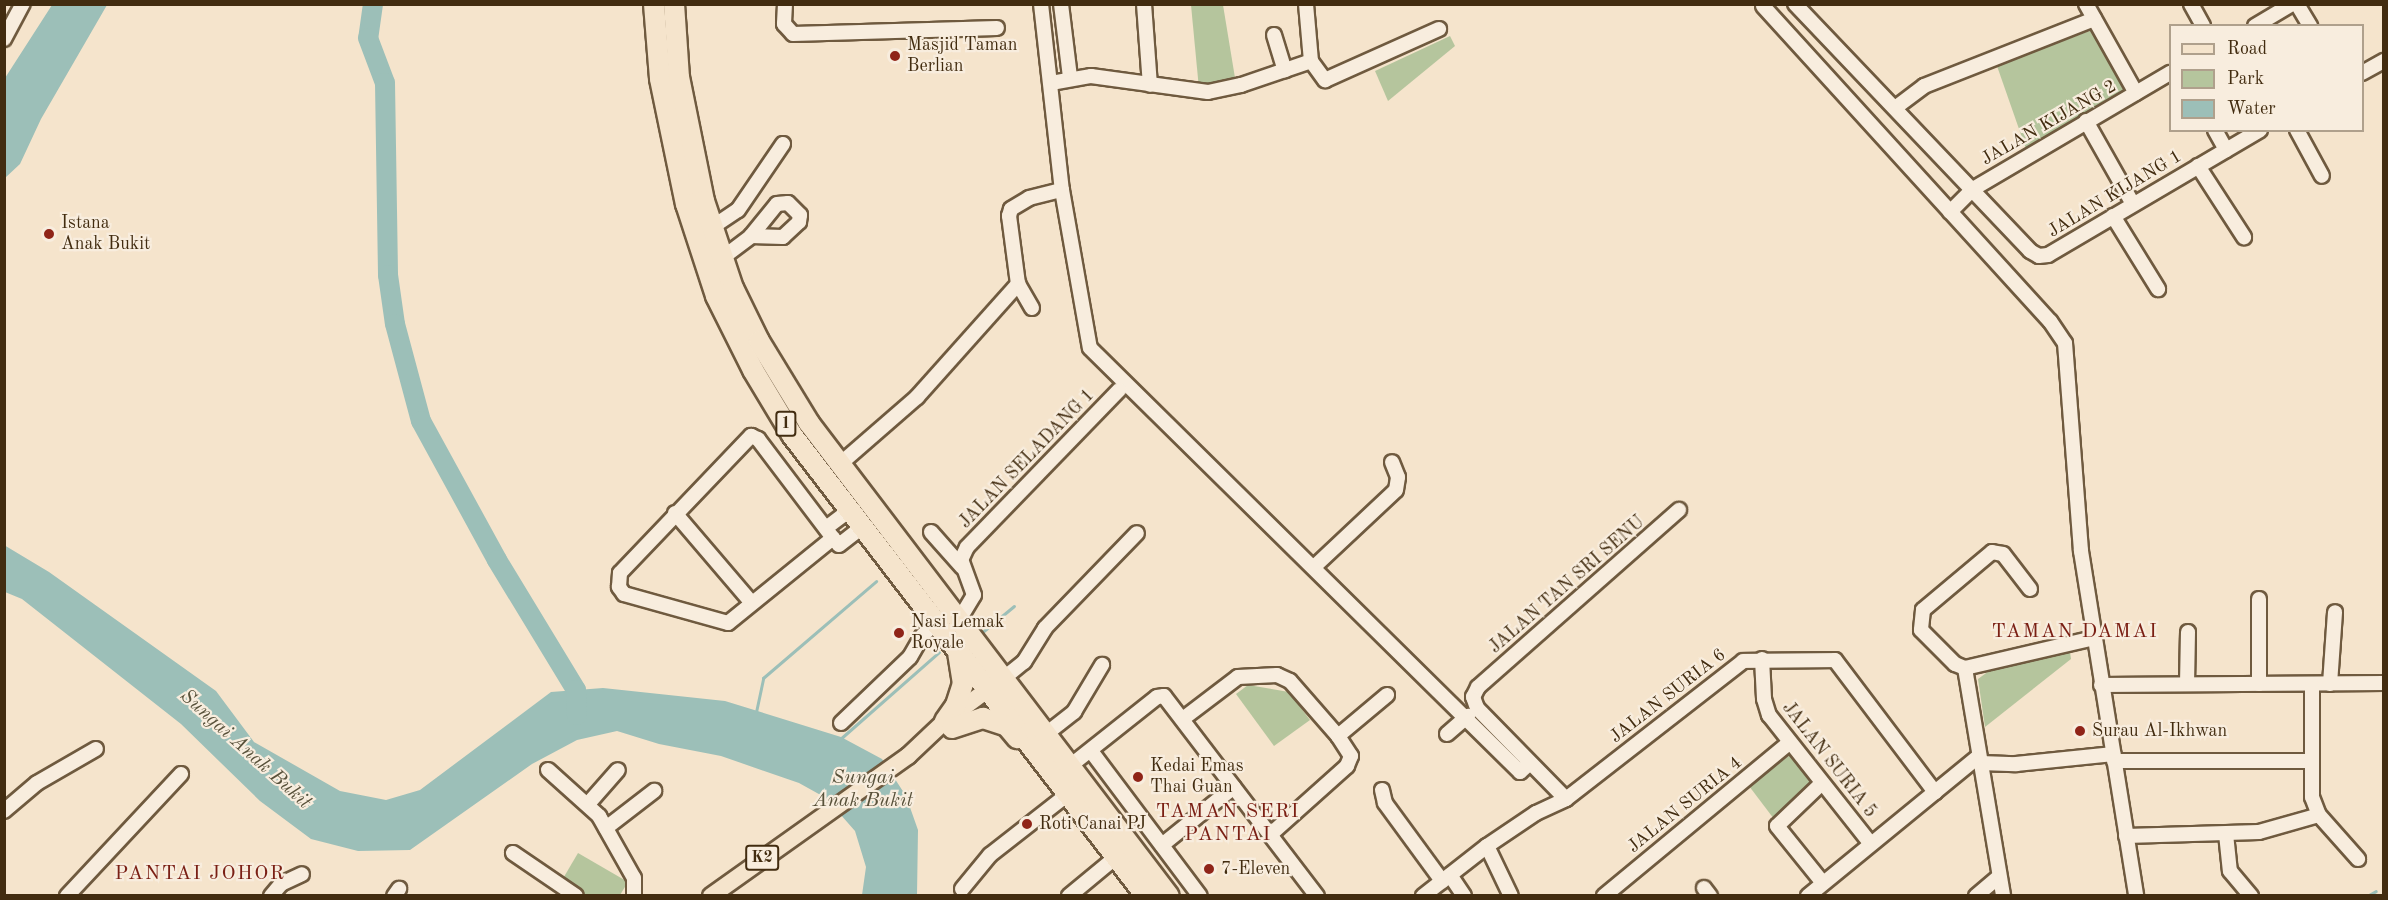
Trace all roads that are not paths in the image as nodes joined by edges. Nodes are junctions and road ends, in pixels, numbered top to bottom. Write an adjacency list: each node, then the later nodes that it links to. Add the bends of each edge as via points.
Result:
1 (7, 4): 15 (street)
2 (654, 4): 57 (highway, 1, via 660,79 673,151 716,296 792,435)
3 (674, 4): 47 (highway, 1, via 680,88)
4 (785, 4): 20 (street, via 784,24 793,34)
5 (1041, 4): 30 (street)
6 (1061, 4): 29 (street)
7 (1144, 4): 31 (street)
8 (1306, 4): 24 (street)
9 (1795, 4): 33 (street)
10 (2086, 4): 16 (street)
11 (2191, 4): 17 (street)
12 (2292, 4): 18 (street)
13 (2297, 4): 19 (street)
14 (1763, 6): 45 (street)
15 (22, 7): 23 (street)
16 (2094, 19): 32 (street); 33 (street, via 1924,86)
17 (2202, 24)
18 (2258, 24)
19 (2309, 24)
20 (997, 28)
21 (1438, 29): 24 (street, via 1330,79 1320,77)
22 (1274, 35): 26 (street)
23 (4, 39)
24 (1311, 61): 26 (street)
25 (2384, 61): 27 (street)
26 (1285, 70): 31 (street, via 1208,92)
27 (2364, 72)
28 (2169, 75): 32 (street, JALAN KIJANG 2)
29 (1070, 77): 30 (street); 31 (street, via 1091,76)
30 (1051, 83): 43 (street)
31 (1150, 85)
32 (2136, 93): 34 (street, JALAN KIJANG 2)
33 (1895, 108): 42 (street)
34 (2086, 122): 42 (street, JALAN KIJANG 2); 44 (street)
35 (2216, 132): 39 (street)
36 (2257, 132): 39 (street, JALAN KIJANG 1)
37 (2298, 132): 41 (street)
38 (783, 144): 47 (street, via 738,210)
39 (2226, 150): 40 (street, JALAN KIJANG 1)
40 (2198, 165): 44 (street, JALAN KIJANG 1); 49 (street)
41 (2322, 176)
42 (1973, 189): 45 (street, JALAN KIJANG 2); 46 (street, JALAN KIJANG 1, via 2039,256 2048,255)
43 (1062, 190): 51 (street, via 1029,198 1011,209 1008,231); 65 (street, via 1090,348)
44 (2133, 204): 46 (street, JALAN KIJANG 1)
45 (1950, 212): 73 (street, via 2050,321 2065,343 2080,551)
46 (2113, 216): 52 (street)
47 (711, 228): 50 (highway, 1)
48 (751, 236): 50 (street)
49 (2244, 237)
50 (721, 259): 56 (highway, 1, via 744,313 771,361)
51 (1018, 284): 53 (street); 56 (street, via 912,402)
52 (2158, 288)
53 (1032, 308)
54 (1119, 390): 64 (street, JALAN SELADANG 1, via 967,547)
55 (1392, 462): 65 (street, via 1398,477 1396,490)
56 (840, 464): 70 (highway, 1)
57 (850, 510): 60 (highway, 1); 63 (street)
58 (1679, 510): 100 (street, JALAN TAN SRI SENU, via 1479,687 1473,697 1477,708)
59 (675, 513): 63 (street, via 754,436); 68 (street); 68 (street, via 620,573 619,587 624,594 728,623)
60 (863, 526): 63 (street); 71 (highway, 1)
61 (932, 532): 64 (street)
62 (1137, 533): 84 (street, via 1052,621 1024,662)
63 (833, 537): 68 (street)
64 (962, 567): 70 (street, via 974,595)
65 (1314, 567): 86 (street)
66 (2030, 589): 77 (street, via 2003,554 1992,552 1923,610 1919,617 1921,630 1955,664)
67 (2259, 599): 80 (street)
68 (751, 602)
69 (2335, 612): 81 (street)
70 (959, 620): 84 (highway, 1)
71 (937, 621): 74 (highway, 1); 88 (street, via 910,657)
72 (2188, 632): 79 (street)
73 (2094, 638): 77 (street); 82 (street)
74 (952, 639): 84 (highway, 1); 89 (highway, via 964,672)
75 (1762, 659): 93 (street, JALAN SURIA 5, via 1766,707); 109 (street, JALAN SURIA 6, via 1835,660); 111 (street, JALAN SURIA 6, via 1736,665)
76 (1102, 665): 90 (street, via 1074,712)
77 (1965, 668): 98 (street)
78 (2381, 680): 81 (street)
79 (2187, 684): 80 (street); 82 (street)
80 (2259, 684): 83 (street)
81 (2330, 684): 83 (street)
82 (2101, 685): 97 (street)
83 (2312, 685): 99 (street)
84 (1000, 688): 89 (main road, K2); 90 (highway, 1); 96 (highway, 1)
85 (1387, 695): 92 (street)
86 (1468, 716): 91 (street); 100 (street, via 1520,772)
87 (1184, 718): 92 (street, via 1238,677 1277,675 1290,681); 95 (street, via 1164,696 1157,697); 106 (street)
88 (841, 723)
89 (948, 724): 96 (highway, via 983,718 996,721); 135 (main road, K2)
90 (1046, 734): 101 (highway, 1)
91 (1447, 734)
92 (1338, 736): 116 (street, via 1351,756 1347,766)
93 (1789, 743): 105 (street, JALAN SURIA 5); 143 (street, JALAN SURIA 4)
94 (96, 749): 113 (street, via 37,783)
95 (1091, 750): 101 (street); 120 (street)
96 (1040, 757): 110 (highway, 1)
97 (2113, 758): 98 (street, via 2016,764); 99 (street); 118 (street)
98 (1979, 760): 109 (street); 126 (street)
99 (2310, 761): 114 (street, via 2312,797)
100 (1530, 763): 111 (street)
101 (1070, 766): 138 (highway, 1)
102 (548, 770): 112 (street)
103 (618, 770): 112 (street)
104 (181, 774): 131 (street)
105 (1822, 783): 119 (street, JALAN SURIA 5); 128 (street, via 1777,826)
106 (1234, 787): 116 (street); 120 (street)
107 (654, 790): 115 (street)
108 (1382, 790): 127 (street, via 1385,803)
109 (1935, 792): 119 (street)
110 (1068, 794): 123 (highway, 1); 129 (street, via 990,855)
111 (1566, 799): 121 (street, JALAN SURIA 6, via 1536,813)
112 (588, 804): 115 (street)
113 (4, 811)
114 (2319, 815): 117 (street, via 2259,832); 124 (street)
115 (606, 828): 134 (street, via 634,878)
116 (1271, 834): 140 (street)
117 (2226, 834): 118 (street); 148 (street, via 2230,871)
118 (2126, 836): 147 (street)
119 (1871, 844): 128 (street)
120 (1162, 845): 139 (street)
121 (1487, 846): 127 (street, JALAN SURIA 6); 142 (street)
122 (513, 853): 133 (street)
123 (1116, 857): 136 (street); 137 (highway, 1)
124 (2358, 859)
125 (302, 874): 132 (street, via 281,884)
126 (1999, 877): 145 (street); 146 (street)
127 (1446, 878): 130 (street, JALAN SURIA 6); 141 (street)
128 (1823, 883): 144 (street)
129 (962, 889)
130 (1426, 895)
131 (67, 896)
132 (271, 896)
133 (576, 896)
134 (634, 896)
135 (711, 896)
136 (1069, 896)
137 (1146, 896)
138 (1169, 896)
139 (1200, 896)
140 (1317, 896)
141 (1464, 896)
142 (1512, 896)
143 (1604, 896)
144 (1808, 896)
145 (1976, 896)
146 (2003, 896)
147 (2136, 896)
148 (2251, 896)

